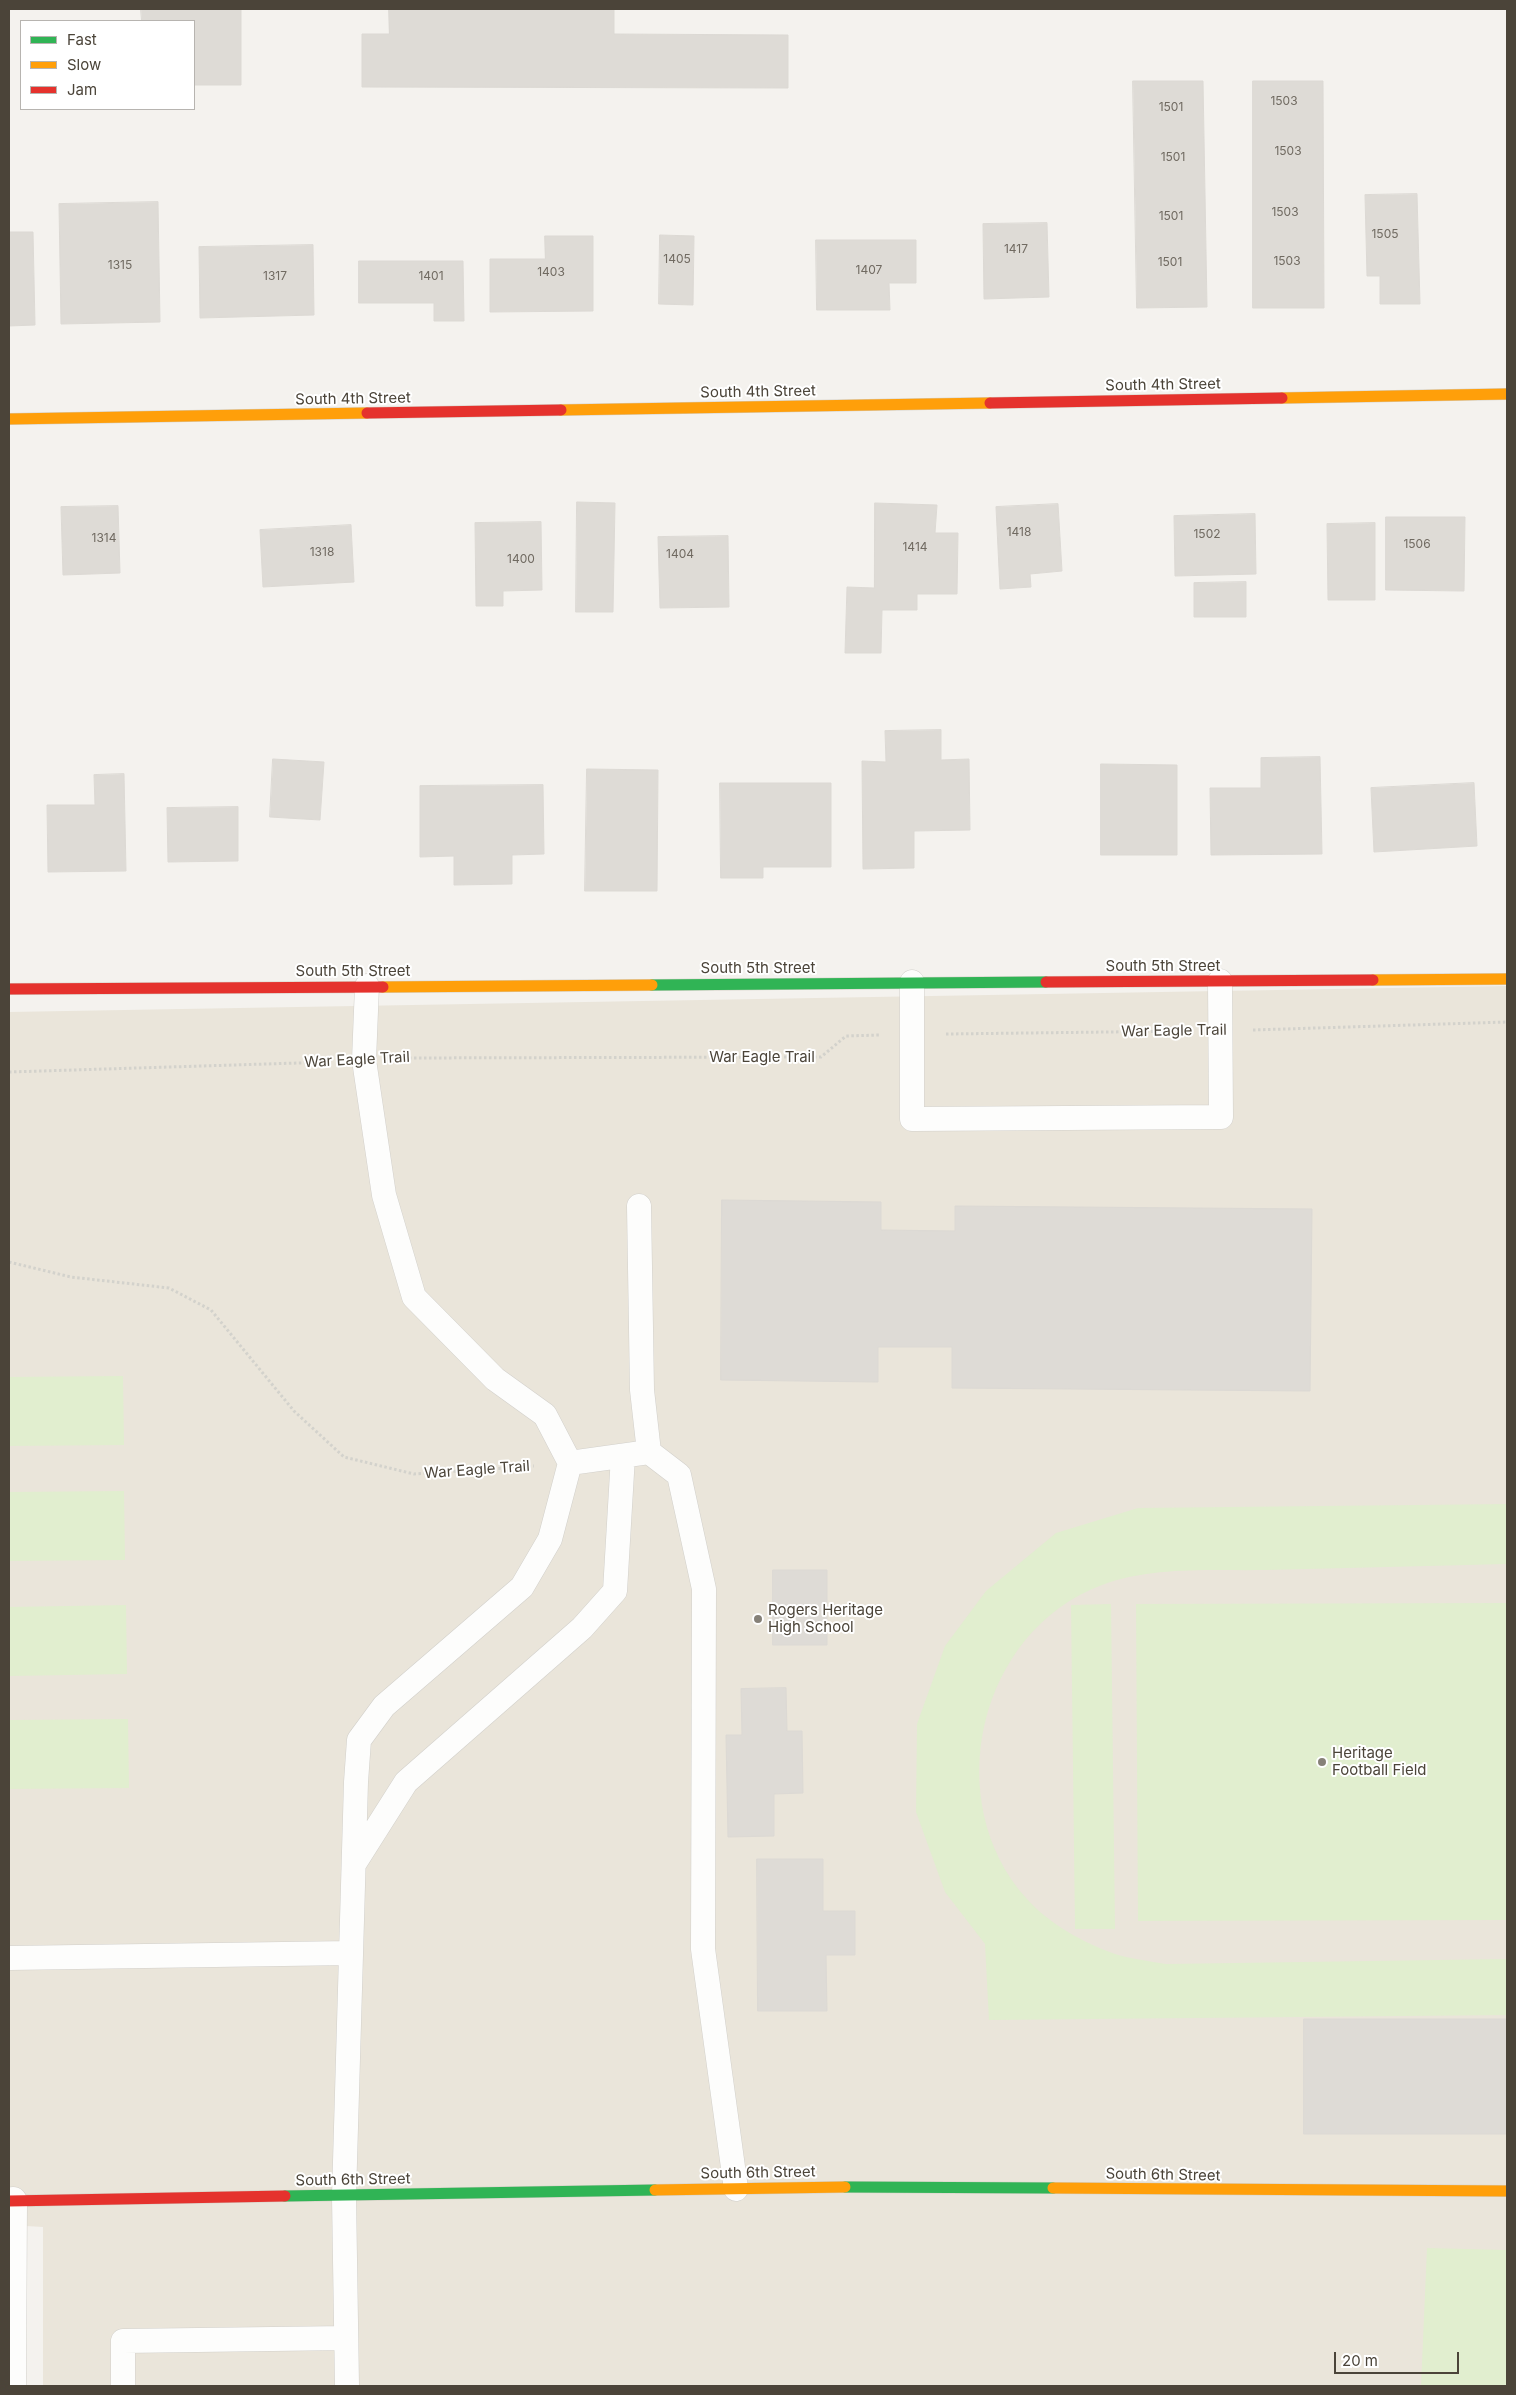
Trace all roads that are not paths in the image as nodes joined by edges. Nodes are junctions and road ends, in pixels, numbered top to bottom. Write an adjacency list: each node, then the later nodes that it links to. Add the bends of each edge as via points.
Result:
1 (1507, 394): 2 (street, South 4th Street)
2 (9, 419)
3 (1507, 978): 4 (street, South 5th Street)
4 (1220, 980): 5 (street, South 5th Street); 5 (lane, via 1221,1118 912,1119)
5 (912, 982): 6 (street, South 5th Street)
6 (367, 986): 7 (street, South 5th Street); 11 (lane, via 364,1060 384,1196 414,1297 495,1379 545,1415)
7 (9, 989)
8 (639, 1206): 9 (lane, via 642,1390)
9 (648, 1452): 10 (lane); 15 (lane, via 679,1475 704,1590 703,1949)
10 (623, 1456): 11 (lane); 12 (lane, via 615,1592 582,1628 406,1782)
11 (570, 1463): 12 (lane, via 550,1539 522,1587 384,1706 359,1740)
12 (354, 1864): 13 (lane)
13 (351, 1953): 14 (lane); 17 (lane)
14 (9, 1958)
15 (736, 2189): 16 (street, South 6th Street, via 800,2186); 17 (street, South 6th Street)
16 (1507, 2191)
17 (344, 2196): 18 (street, South 6th Street); 19 (lane)
18 (11, 2200): 20 (street)
19 (346, 2338): 21 (lane, via 124,2341); 22 (lane)
20 (12, 2386)
21 (123, 2386)
22 (346, 2386)

